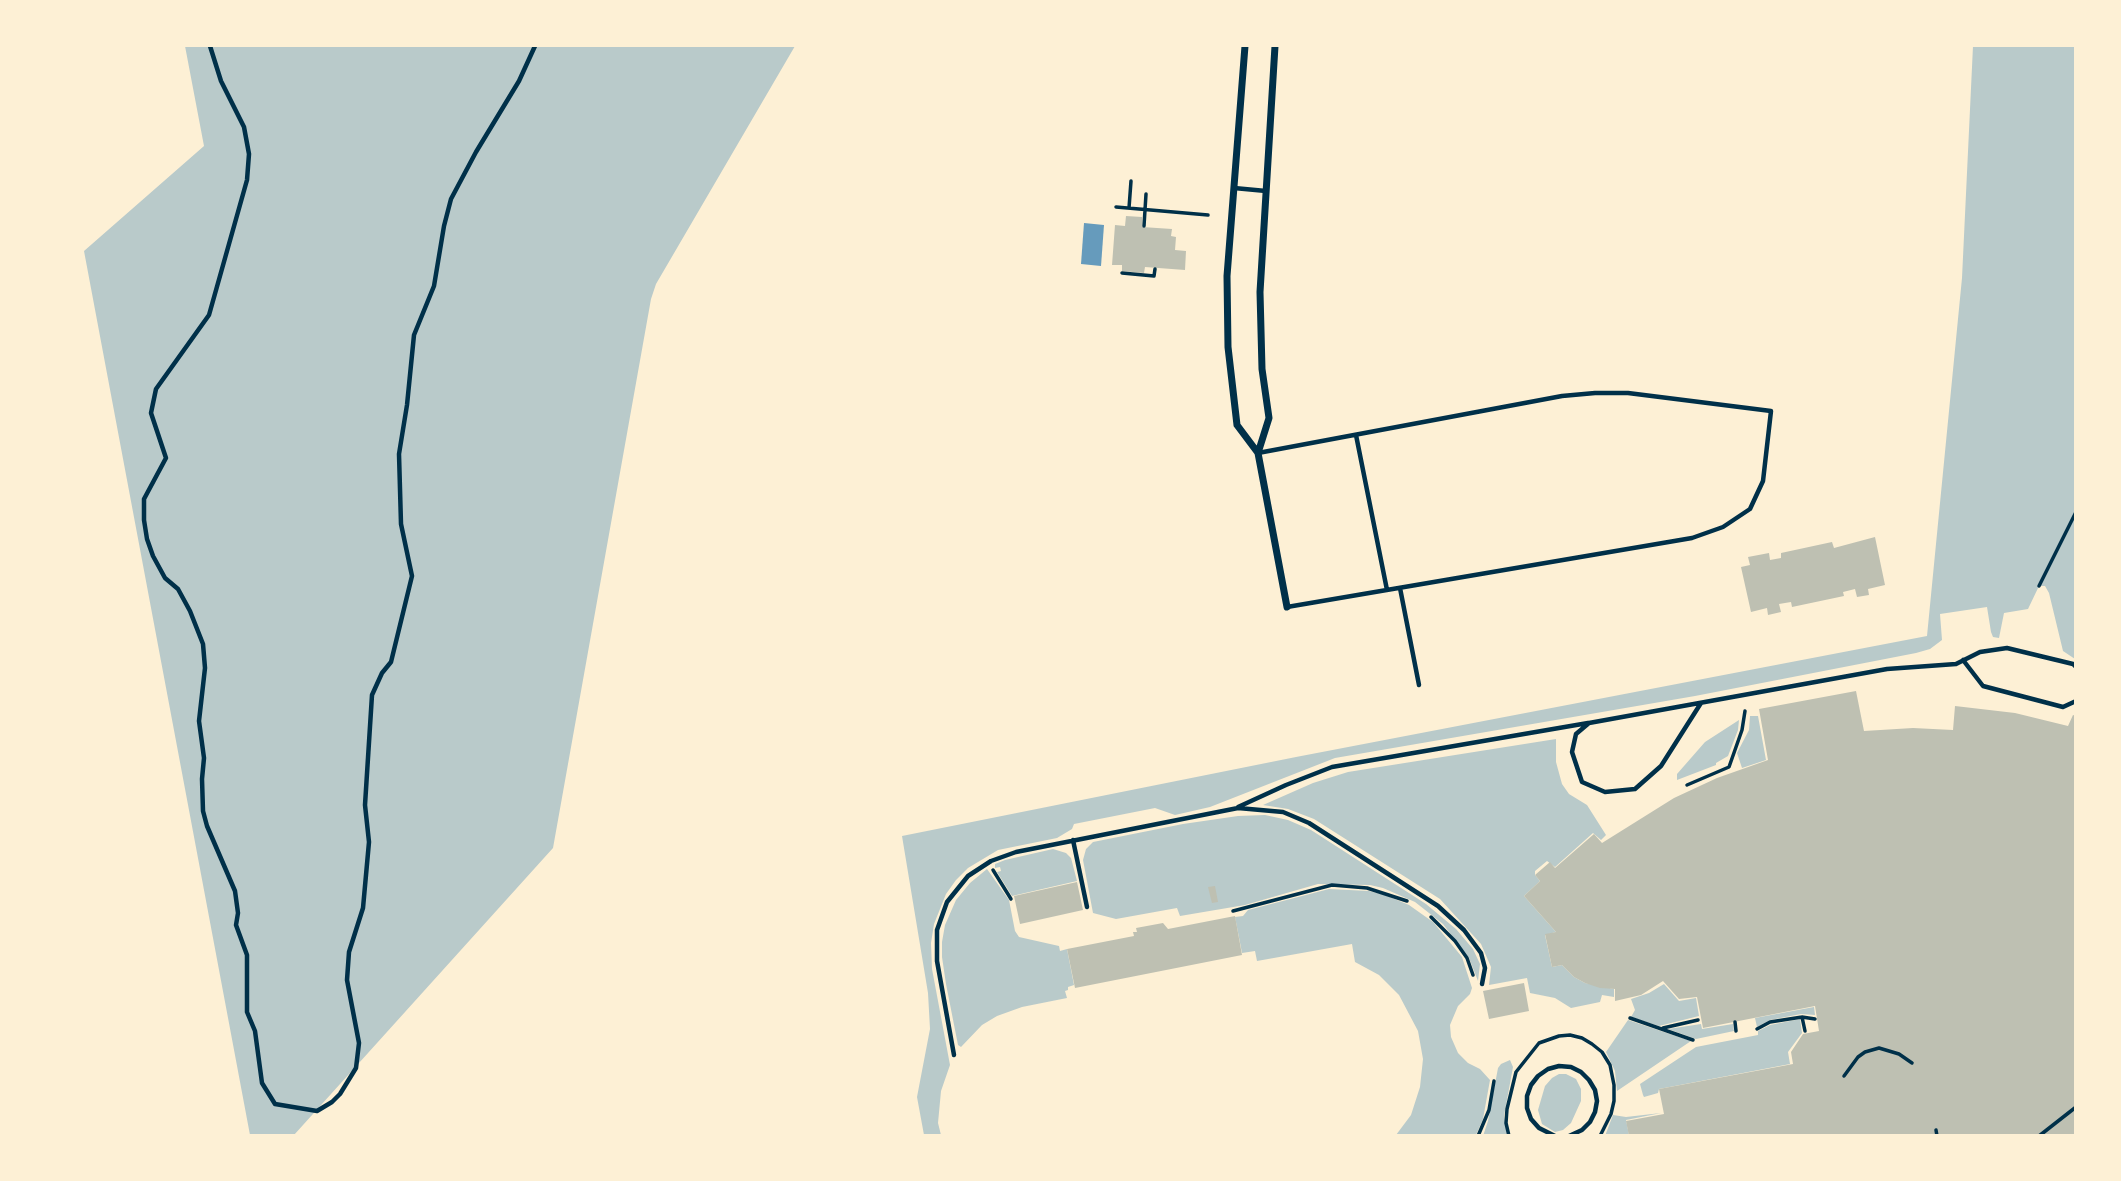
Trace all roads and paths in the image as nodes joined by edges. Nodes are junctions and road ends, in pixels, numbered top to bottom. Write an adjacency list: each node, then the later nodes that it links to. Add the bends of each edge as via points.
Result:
1 (210, 46): 2 (lane, via 244,127 247,180 209,315 156,389 151,413 166,458 144,499 144,520 153,556 165,578 178,589 203,644 199,721 203,811 235,891 236,925 247,955 247,1012 255,1031 262,1083 275,1104 306,1111 317,1111 332,1102 356,1068 359,1043 347,980 349,952 363,908 369,842 365,805 372,695 391,662 412,576 401,524 399,454 414,335 434,286 451,199)
2 (535, 46)
3 (1245, 46): 6 (street)
4 (1275, 46): 7 (street)
5 (1131, 181): 10 (path)
6 (1234, 188): 7 (lane); 17 (street, via 1226,308 1231,390 1237,425)
7 (1266, 191): 17 (street, via 1260,330 1269,418)
8 (1146, 194): 11 (path)
9 (1116, 207): 10 (path)
10 (1129, 208): 11 (path)
11 (1145, 209): 12 (path); 13 (path)
12 (1208, 215)
13 (1144, 226)
14 (1155, 269): 15 (path, via 1154,276)
15 (1122, 273)
16 (1356, 435): 17 (lane); 20 (lane, via 1595,393 1771,411 1763,481 1750,509 1723,527 1692,538); 21 (lane)
17 (1258, 453): 22 (street)
18 (2076, 512): 19 (path)
19 (2039, 586)
20 (1400, 588): 21 (lane); 25 (lane)
21 (1387, 590): 22 (lane)
22 (1287, 607)
23 (1963, 660): 24 (lane, via 2007,648); 26 (lane, via 1983,686 2063,707); 27 (lane, via 1887,668)
24 (2076, 667)
25 (1419, 685)
26 (2076, 701)
27 (1701, 703): 29 (lane); 29 (lane, via 1661,766 1635,789 1605,792 1582,782 1572,752 1576,734)
28 (1745, 711): 30 (path, via 1729,767)
29 (1589, 723): 31 (lane, via 1332,766)
30 (1687, 785)
31 (1238, 807): 32 (lane); 39 (lane, via 1283,813 1309,823 1438,906 1481,953 1485,968)
32 (1073, 840): 33 (lane); 36 (lane)
33 (988, 862): 34 (path); 50 (lane, via 968,876 947,902 937,930 937,961)
34 (1011, 899)
35 (1415, 905): 37 (path, via 1367,887 1332,885)
36 (1087, 907)
37 (1233, 911)
38 (1426, 912): 39 (path, via 1455,940)
39 (1479, 984)
40 (1802, 1017): 42 (path); 46 (path); 48 (path)
41 (1630, 1018): 45 (path)
42 (1815, 1019)
43 (1698, 1020): 45 (path)
44 (1735, 1022): 47 (path)
45 (1661, 1029): 49 (path)
46 (1757, 1029)
47 (1736, 1031)
48 (1805, 1031)
49 (1693, 1040)
50 (954, 1055)
51 (1912, 1063): 52 (path, via 1879,1048 1858,1057)
52 (1844, 1076)
53 (1493, 1082): 57 (path, via 1489,1110)
54 (2076, 1107): 60 (path)
55 (1936, 1130): 59 (path)
56 (1551, 1135): 58 (lane, via 1531,1119 1527,1096 1538,1076 1559,1066 1581,1072 1597,1101 1590,1122)
57 (1478, 1136)
58 (1569, 1136)
59 (1937, 1136)
60 (2039, 1136)

